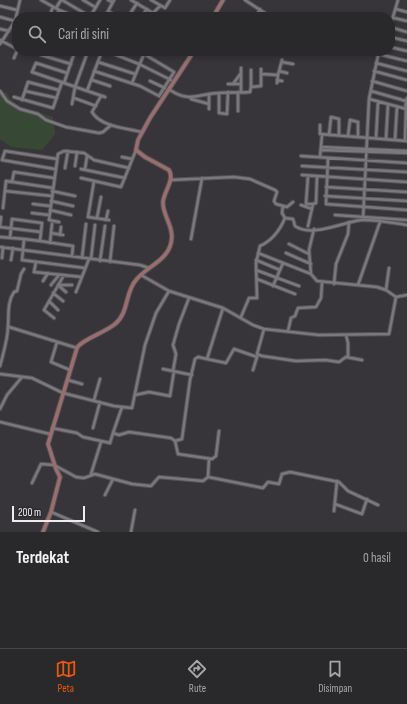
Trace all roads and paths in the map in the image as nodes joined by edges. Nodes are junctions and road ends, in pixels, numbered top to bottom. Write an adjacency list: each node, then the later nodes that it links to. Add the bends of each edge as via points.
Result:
1 (20, 0): 22 (street)
2 (41, 0): 18 (street)
3 (61, 0): 18 (street); 27 (street)
4 (83, 0): 17 (street)
5 (100, 0): 17 (street)
6 (108, 0): 13 (street)
7 (131, 0): 14 (street)
8 (151, 0): 16 (street)
9 (170, 0): 16 (street, via 167,7)
10 (223, 0): 33 (street)
11 (245, 0): 19 (street)
12 (398, 0): 21 (street)
13 (113, 1): 23 (street)
14 (137, 3): 20 (street); 29 (street)
15 (0, 6): 22 (street)
16 (160, 6): 32 (street)
17 (96, 7): 28 (street)
18 (56, 8): 24 (street); 25 (street); 26 (street)
19 (260, 8): 34 (street); 35 (street)
20 (147, 9): 30 (street); 31 (street)
21 (396, 9): 36 (street); 37 (street)
22 (17, 10)
23 (108, 11)
24 (53, 12)
25 (56, 12)
26 (65, 12)
27 (81, 12)
28 (93, 12)
29 (131, 12)
30 (145, 12)
31 (152, 12)
32 (155, 12)
33 (216, 12)
34 (258, 12)
35 (265, 12)
36 (407, 12)
37 (395, 14)
38 (0, 17): 40 (street)
39 (395, 18): 41 (street)
40 (12, 20)
41 (407, 21)
42 (12, 26): 45 (street)
43 (395, 28): 46 (street)
44 (0, 29): 45 (street)
45 (9, 31): 48 (street)
46 (407, 32)
47 (395, 38): 49 (street)
48 (1, 40): 50 (street); 51 (street)
49 (407, 41)
50 (0, 44)
51 (12, 47)
52 (395, 48): 53 (street)
53 (407, 51)
54 (44, 56): 67 (street)
55 (74, 56): 67 (street)
56 (86, 56): 95 (street)
57 (100, 56): 65 (street)
58 (119, 56): 68 (street)
59 (141, 56): 68 (street)
60 (148, 56): 85 (street, via 174,72)
61 (191, 56): 97 (street)
62 (378, 56): 66 (street)
63 (390, 56): 64 (street)
64 (407, 61)
65 (98, 62): 73 (street); 79 (street)
66 (376, 63): 75 (street); 76 (street)
67 (71, 64): 77 (street)
68 (139, 64): 79 (street); 85 (street)
69 (293, 64): 74 (street, via 282,61)
70 (241, 68): 80 (street)
71 (261, 69): 81 (street)
72 (251, 70): 96 (street)
73 (94, 71): 83 (street); 90 (street)
74 (279, 71): 78 (street); 82 (street)
75 (374, 71): 86 (street); 88 (street)
76 (407, 71)
77 (67, 73): 89 (street); 89 (street, via 35,64 32,72)
78 (287, 73)
79 (135, 74): 90 (street)
80 (241, 74): 92 (street); 93 (street)
81 (261, 74): 82 (street); 96 (street, via 261,86)
82 (278, 75): 87 (street, via 277,82)
83 (92, 80): 94 (street); 101 (street)
84 (150, 80): 97 (street)
85 (171, 80): 97 (street)
86 (407, 80)
87 (282, 81)
88 (372, 81): 102 (street); 103 (street)
89 (63, 82): 95 (street); 98 (street)
90 (132, 83): 97 (street, via 159,96)
91 (228, 84): 92 (street)
92 (233, 84): 93 (street)
93 (241, 84): 105 (street)
94 (110, 86)
95 (75, 87): 101 (street); 112 (street)
96 (251, 87): 105 (street, via 250,92)
97 (168, 89): 113 (street); 128 (street)
98 (59, 90): 100 (street, via 28,82); 111 (street)
99 (0, 91): 126 (street, via 11,104 66,127 99,133)
100 (25, 91): 111 (street); 116 (street)
101 (88, 91): 108 (street)
102 (370, 91): 114 (street); 115 (street)
103 (407, 91)
104 (228, 92): 105 (street); 106 (street); 106 (street, via 227,114 218,113)
105 (240, 92): 125 (street)
106 (219, 93): 107 (street)
107 (210, 94): 113 (street); 119 (street)
108 (101, 96): 110 (street); 121 (street)
109 (14, 97): 116 (street)
110 (105, 97)
111 (57, 98): 116 (street, via 53,108)
112 (73, 98): 118 (street); 121 (street)
113 (191, 98): 119 (street)
114 (369, 99): 117 (street); 134 (street)
115 (407, 99): 124 (street)
116 (22, 100)
117 (378, 102): 120 (street); 135 (street)
118 (72, 104)
119 (209, 104): 123 (street)
120 (388, 104): 122 (street); 136 (street)
121 (96, 106): 126 (street, via 93,114)
122 (397, 107): 124 (street); 137 (street)
123 (209, 108)
124 (406, 109): 138 (street)
125 (238, 111)
126 (111, 125): 128 (street)
127 (320, 125): 129 (street)
128 (141, 132): 141 (street)
129 (322, 135): 130 (street); 139 (street)
130 (329, 135): 131 (street); 131 (street, via 331,118 339,119)
131 (339, 135): 132 (street)
132 (348, 136): 133 (street); 133 (street, via 350,120 358,122)
133 (358, 137): 134 (street)
134 (367, 138): 135 (street); 140 (street)
135 (376, 138): 136 (street)
136 (386, 139): 137 (street)
137 (395, 140): 138 (street)
138 (406, 141)
139 (321, 148): 140 (street); 148 (street)
140 (367, 149): 144 (street); 152 (street)
141 (136, 150): 151 (street); 171 (street, via 169,170)
142 (68, 151): 143 (street); 150 (street, via 58,154); 157 (street)
143 (77, 152): 145 (street, via 84,152); 154 (street)
144 (407, 152)
145 (87, 156): 158 (street, via 97,161); 168 (street, via 83,169)
146 (301, 156): 148 (street)
147 (122, 157): 151 (street)
148 (320, 157): 149 (street)
149 (328, 158): 152 (street); 156 (street)
150 (57, 159): 159 (street); 159 (street, via 5,151 2,160)
151 (132, 159): 158 (street)
152 (366, 161): 153 (street); 160 (street)
153 (407, 163)
154 (75, 166)
155 (302, 166): 156 (street)
156 (327, 167): 160 (street); 165 (street)
157 (65, 168)
158 (129, 168): 168 (street)
159 (55, 169): 166 (street)
160 (366, 170): 161 (street); 170 (street)
161 (407, 172)
162 (302, 175): 163 (street)
163 (308, 176): 164 (street); 192 (street)
164 (317, 176): 165 (street); 190 (street, via 316,203)
165 (326, 177): 170 (street); 175 (street)
166 (54, 178): 173 (street, via 14,172); 176 (street)
167 (81, 178): 172 (street)
168 (125, 178): 172 (street, via 119,187)
169 (202, 178): 171 (street); 195 (street, via 231,176 250,180 275,190 277,194 274,202); 230 (street)
170 (365, 179): 174 (street); 177 (street)
171 (170, 180): 252 (street, via 163,201 172,232 171,244 167,254)
172 (94, 181): 207 (street, via 88,217)
173 (12, 182): 176 (street); 178 (street, via 6,181)
174 (407, 182)
175 (326, 187): 177 (street); 183 (street)
176 (53, 188): 179 (street)
177 (365, 189): 180 (street); 185 (street)
178 (4, 191): 181 (street); 197 (street)
179 (52, 192): 181 (street); 182 (street)
180 (407, 192)
181 (52, 196): 186 (street)
182 (75, 196)
183 (325, 196): 185 (street); 196 (street, via 326,204)
184 (101, 197): 207 (street)
185 (364, 198): 187 (street); 196 (street)
186 (51, 201): 193 (street); 194 (street)
187 (407, 201)
188 (293, 202): 195 (street)
189 (33, 204): 193 (street)
190 (313, 204): 192 (street); 198 (street)
191 (300, 205): 192 (street)
192 (306, 205): 198 (street)
193 (50, 206): 199 (street)
194 (73, 206)
195 (283, 206): 208 (street, via 282,213)
196 (364, 207): 200 (street); 209 (street)
197 (3, 208)
198 (312, 209): 221 (street)
199 (50, 210): 203 (street); 204 (street)
200 (407, 210)
201 (108, 211): 207 (street, via 108,220)
202 (32, 213): 203 (street)
203 (49, 215): 211 (street, via 49,220)
204 (71, 215)
205 (335, 215): 209 (street)
206 (1, 217): 218 (street)
207 (97, 218)
208 (285, 218): 224 (street, via 293,219 297,227); 237 (street, via 278,232 260,246)
209 (363, 218): 210 (street); 212 (street); 213 (street)
210 (407, 220)
211 (59, 222)
212 (349, 222): 224 (street); 268 (street, via 348,234 338,258)
213 (380, 222): 217 (street); 272 (street)
214 (52, 224): 226 (street)
215 (86, 224): 242 (street)
216 (95, 225): 243 (street)
217 (407, 225)
218 (0, 226): 223 (street)
219 (105, 226): 246 (street)
220 (114, 226): 248 (street)
221 (308, 226)
222 (61, 227): 226 (street, via 61,235)
223 (11, 228): 225 (street); 225 (street, via 12,219 42,223); 228 (street)
224 (314, 229): 239 (street, via 309,245)
225 (41, 232): 231 (street)
226 (51, 233): 232 (street)
227 (0, 237): 228 (street)
228 (10, 238): 229 (street)
229 (24, 239): 231 (street); 236 (street)
230 (191, 239)
231 (40, 241): 232 (street)
232 (50, 243): 240 (street, via 73,246)
233 (289, 244): 239 (street)
234 (2, 247): 235 (street); 241 (street)
235 (13, 248): 236 (street); 244 (street)
236 (23, 250): 240 (street); 247 (street, via 22,260)
237 (258, 253): 245 (street); 249 (street)
238 (286, 253): 250 (street)
239 (310, 254): 250 (street)
240 (72, 256): 242 (street)
241 (2, 258)
242 (82, 258): 243 (street)
243 (90, 259): 246 (street); 251 (street)
244 (11, 260)
245 (256, 260): 255 (street); 256 (street)
246 (100, 261): 248 (street)
247 (36, 262): 251 (street); 257 (street, via 34,272)
248 (110, 262): 252 (street)
249 (283, 263): 256 (street); 258 (street)
250 (311, 264): 258 (street)
251 (85, 268): 262 (street)
252 (150, 268): 261 (street)
253 (389, 268): 277 (street)
254 (24, 269): 291 (street, via 20,276 18,291 14,292 11,298)
255 (256, 270): 263 (street); 264 (street)
256 (280, 270): 263 (street)
257 (48, 273): 259 (street); 265 (street)
258 (311, 274): 266 (street, via 316,281)
259 (59, 275): 260 (street); 269 (street)
260 (64, 275): 262 (street); 267 (street)
261 (141, 275): 276 (street); 296 (street, via 135,281 119,320)
262 (82, 277): 279 (street)
263 (277, 278): 273 (street); 274 (street)
264 (256, 279): 273 (street); 289 (street, via 258,298 249,298)
265 (42, 281)
266 (322, 283): 268 (street); 293 (street, via 321,298 316,307 298,308 295,316 291,318)
267 (58, 284): 270 (street); 275 (street); 280 (street)
268 (334, 284): 272 (street)
269 (51, 285)
270 (65, 285): 271 (street); 275 (street)
271 (72, 285)
272 (358, 285): 277 (street)
273 (273, 286): 281 (street)
274 (299, 286)
275 (63, 289): 278 (street)
276 (169, 290): 284 (street); 313 (street, via 156,313 145,345)
277 (386, 290): 283 (street)
278 (66, 292)
279 (76, 292)
280 (53, 293): 285 (street); 286 (street)
281 (295, 294)
282 (407, 295): 283 (street)
283 (396, 297): 294 (street, via 389,334)
284 (189, 298): 287 (street); 305 (street, via 173,345 176,354)
285 (49, 301): 288 (street); 290 (street, via 44,310)
286 (63, 301)
287 (222, 308): 289 (street); 299 (street)
288 (58, 310)
289 (241, 317): 292 (street)
290 (54, 318)
291 (8, 326): 295 (street); 301 (street)
292 (264, 329): 293 (street); 297 (street)
293 (288, 331): 294 (street)
294 (346, 335): 298 (street)
295 (57, 342): 296 (street); 303 (street, via 51,362)
296 (77, 348): 303 (street)
297 (257, 356): 298 (street, via 296,361 337,362); 299 (street, via 234,349 226,363); 304 (street)
298 (348, 357): 300 (street)
299 (207, 359): 307 (street, via 196,357)
300 (362, 360)
301 (0, 366)
302 (163, 369): 305 (street)
303 (70, 370): 310 (street)
304 (253, 370)
305 (173, 371): 307 (street); 313 (street, via 170,396 149,392)
306 (0, 374): 308 (street)
307 (192, 375): 324 (street, via 182,439)
308 (23, 376): 312 (street); 317 (street, via 7,395)
309 (100, 379): 314 (street)
310 (68, 380): 311 (street); 312 (street)
311 (82, 384)
312 (63, 393): 314 (street); 319 (street)
313 (134, 395): 316 (street, via 133,407)
314 (94, 400): 315 (street)
315 (100, 402): 316 (street); 320 (street)
316 (122, 407): 322 (street)
317 (0, 409)
318 (0, 422): 323 (street)
319 (52, 428): 323 (street); 325 (street, via 77,433)
320 (93, 428)
321 (219, 432): 326 (street, via 216,458)
322 (113, 433): 324 (street, via 119,435 136,432 171,438); 325 (street, via 110,443)
323 (50, 434): 327 (street, via 48,446)
324 (175, 441): 326 (street, via 178,454)
325 (101, 442): 328 (street)
326 (209, 459): 329 (street)
327 (54, 465): 328 (street, via 76,477 84,478); 332 (street, via 41,464); 339 (street, via 60,477)
328 (91, 474): 330 (street)
329 (208, 477): 330 (street, via 200,481 158,477 148,486); 331 (street, via 263,488 268,482 279,484 282,474 286,472)
330 (113, 479): 333 (street)
331 (337, 481): 334 (street, via 348,491); 335 (street)
332 (32, 483)
333 (105, 495)
334 (367, 499): 335 (street, via 362,514); 336 (street)
335 (335, 504): 338 (street)
336 (378, 505)
337 (135, 510): 343 (street)
338 (334, 511)
339 (51, 512): 340 (street); 341 (street)
340 (88, 530): 342 (street)
341 (43, 532)
342 (98, 532)
343 (131, 532)

